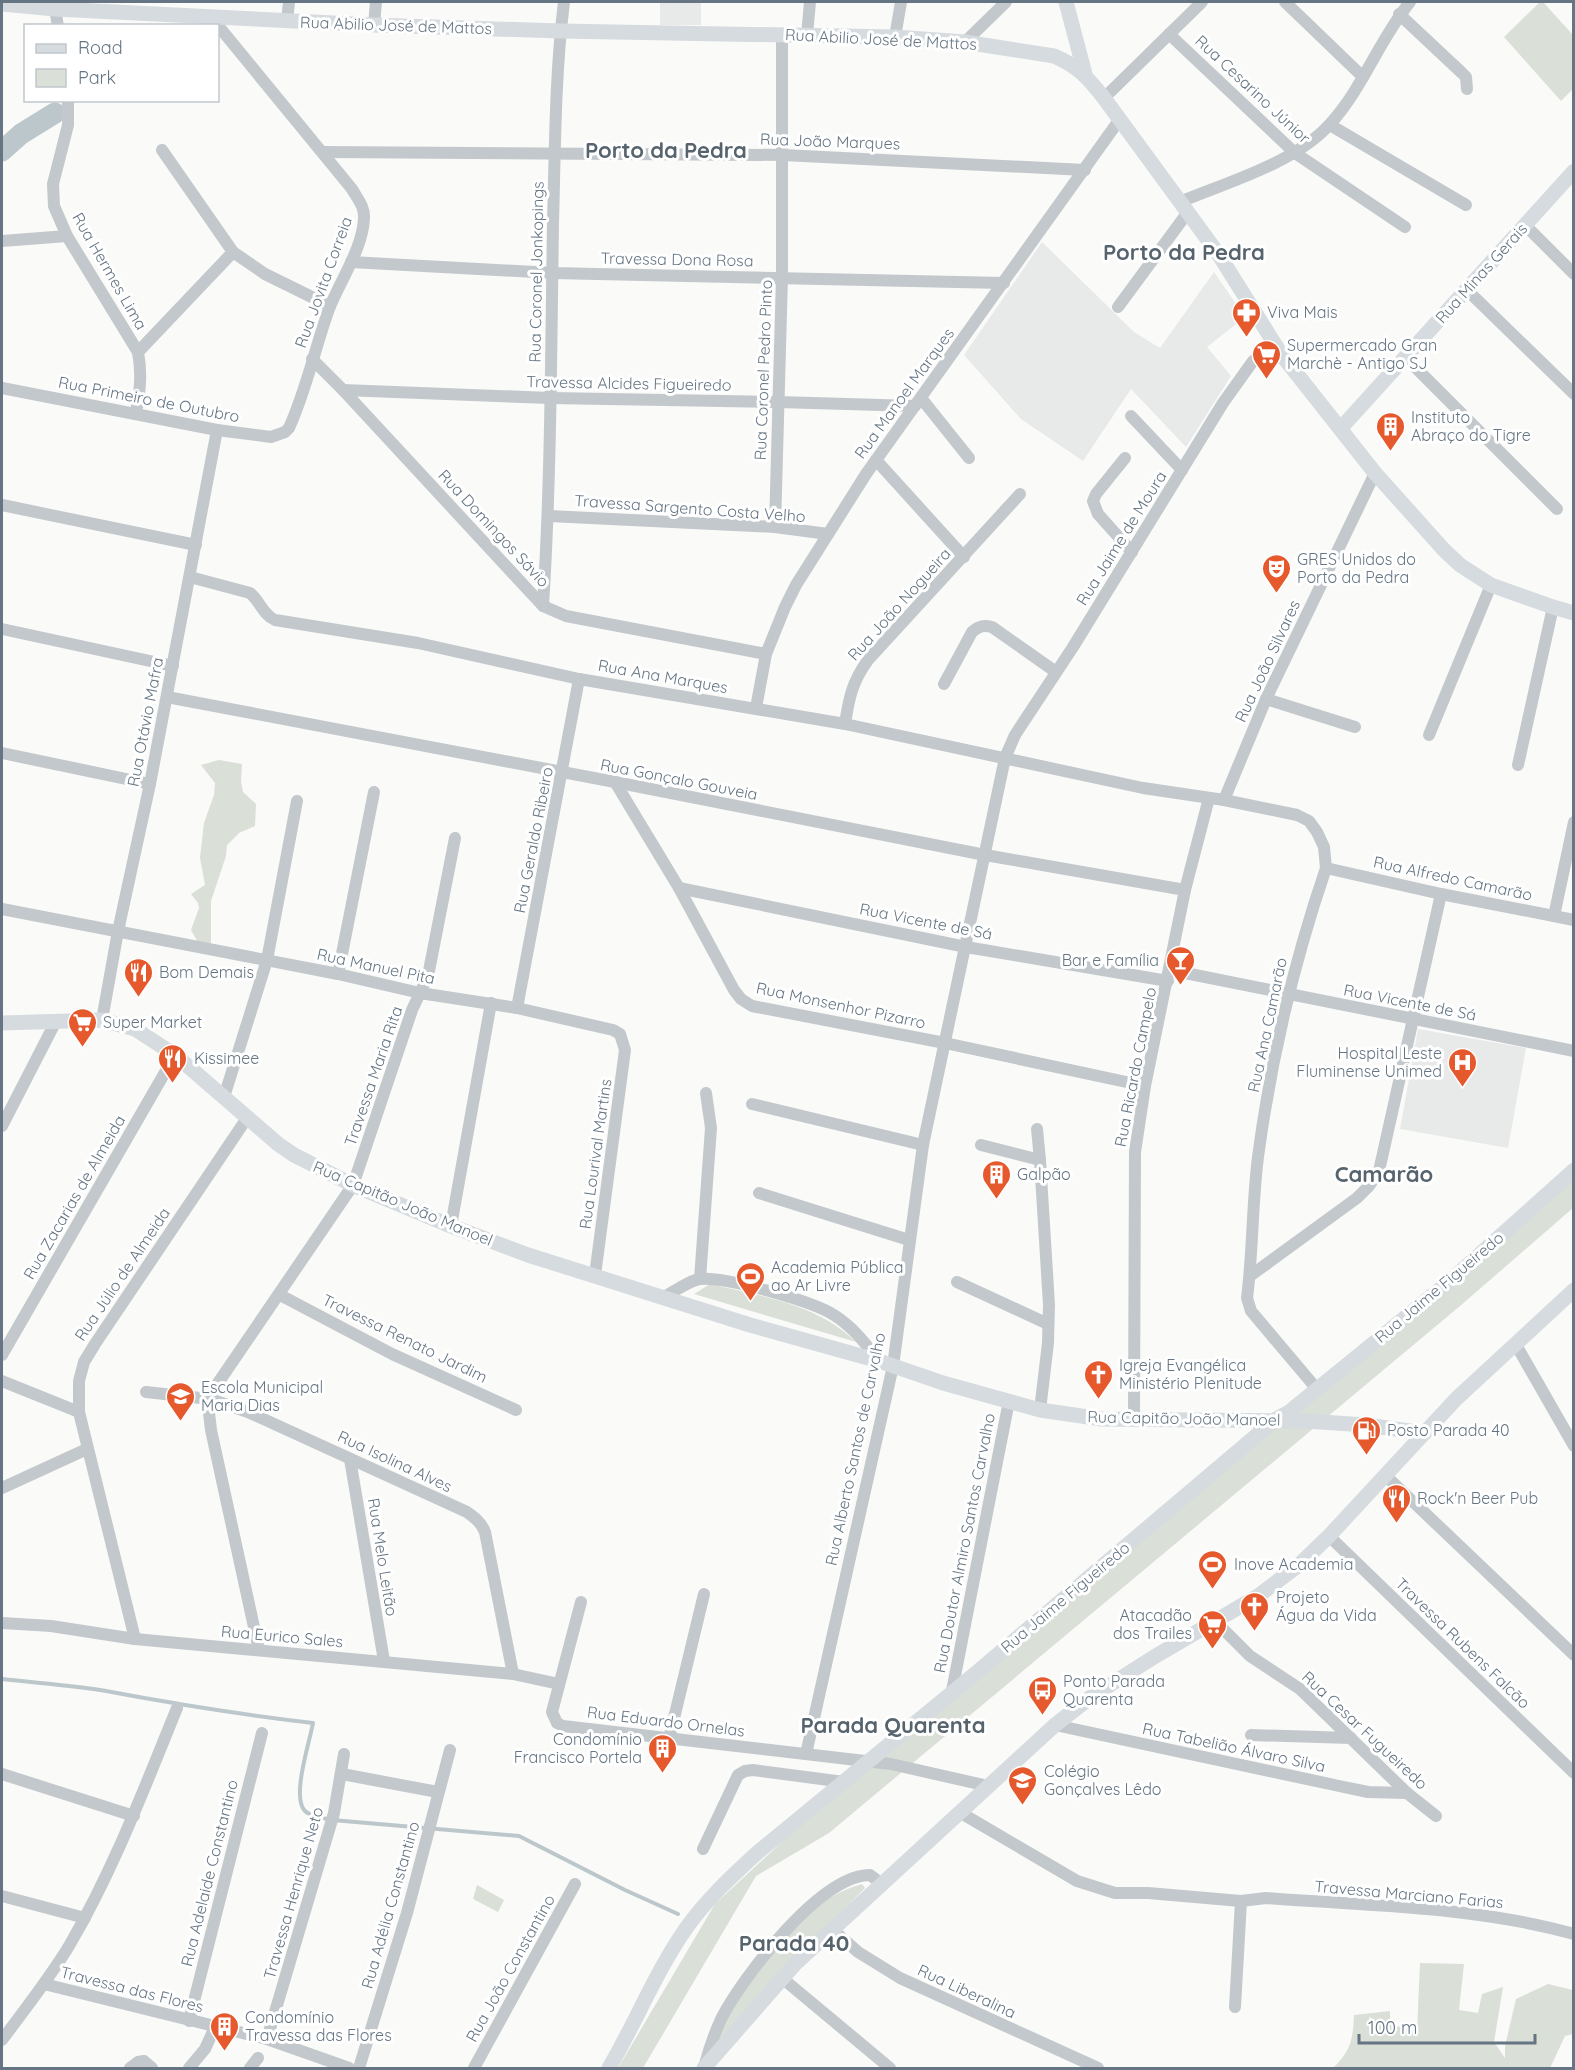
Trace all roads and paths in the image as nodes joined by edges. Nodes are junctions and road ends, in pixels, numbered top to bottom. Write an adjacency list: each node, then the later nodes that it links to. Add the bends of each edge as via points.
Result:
1 (290, 2): 16 (street)
2 (376, 2): 19 (street)
3 (564, 2): 21 (street, Rua Coronel Jonkopings)
4 (810, 2): 24 (street)
5 (901, 2): 25 (street)
6 (1006, 2): 26 (street)
7 (1066, 2): 27 (main road)
8 (1202, 2): 23 (street)
9 (1285, 2): 28 (street)
10 (1410, 2): 14 (street)
11 (2, 4): 12 (main road, Rua Abilio José de Mattos)
12 (65, 7): 13 (main road, Rua Abilio José de Mattos); 17 (street)
13 (174, 8): 15 (main road, Rua Abilio José de Mattos)
14 (1399, 14): 28 (street); 29 (street, via 1462,73)
15 (212, 17): 16 (main road, Rua Abilio José de Mattos); 18 (street, Rua Jovita Correia)
16 (287, 21): 19 (main road, Rua Abilio José de Mattos)
17 (59, 24)
18 (218, 24)
19 (374, 25): 21 (main road, Rua Abilio José de Mattos)
20 (219, 26): 35 (street, Rua Jovita Correia)
21 (560, 31): 22 (main road, Rua Abilio José de Mattos); 37 (street, Rua Coronel Jonkopings)
22 (782, 34): 24 (main road, Rua Abilio José de Mattos); 38 (street, Rua Coronel Pedro Pinto)
23 (1169, 34): 30 (street); 36 (street, Rua Cesarino Júnior)
24 (807, 35): 25 (main road, Rua Abilio José de Mattos)
25 (895, 37): 26 (main road, Rua Abilio José de Mattos)
26 (965, 42): 27 (main road, Rua Abilio José de Mattos, via 1054,56)
27 (1085, 74): 30 (main road, Rua Abilio José de Mattos)
28 (1363, 77): 33 (street)
29 (1467, 89)
30 (1104, 98): 32 (main road, Rua Abilio José de Mattos)
31 (68, 102): 45 (street, Rua Hermes Lima, via 68,125 53,184 54,206)
32 (1120, 119): 39 (street, Rua Manoel Marques); 42 (main road, Rua Abilio José de Mattos)
33 (1330, 125): 36 (street); 41 (street)
34 (162, 150): 47 (street)
35 (323, 152): 37 (street, Rua João Marques); 48 (street, Rua Jovita Correia, via 362,205 363,230)
36 (1295, 153): 42 (street); 44 (street, Rua Cesarino Júnior)
37 (555, 154): 38 (street, Rua João Marques); 49 (street, Rua Coronel Jonkopings)
38 (783, 155): 39 (street, Rua João Marques); 51 (street, Rua Coronel Pedro Pinto)
39 (1085, 170): 52 (street, Rua Manoel Marques)
40 (1573, 172): 43 (main road, Rua Minas Gerais)
41 (1466, 206)
42 (1184, 207): 55 (street); 56 (main road, Rua Abilio José de Mattos)
43 (1525, 225): 50 (street); 53 (main road, Rua Minas Gerais)
44 (1406, 227)
45 (67, 236): 46 (street); 57 (street, Rua Hermes Lima)
46 (2, 241)
47 (233, 252): 54 (street, via 265,274); 57 (street, Rua Hermes Lima)
48 (351, 262): 49 (street, Travessa Dona Rosa); 54 (street, Rua Jovita Correia)
49 (553, 273): 51 (street, Travessa Dona Rosa); 63 (street, Rua Coronel Jonkopings)
50 (1574, 274)
51 (782, 277): 52 (street, Travessa Dona Rosa); 64 (street, Rua Coronel Pedro Pinto)
52 (1004, 283): 65 (street, Rua Manoel Marques)
53 (1467, 290): 58 (main road, Rua Minas Gerais); 62 (street)
54 (330, 306): 59 (street, Rua Jovita Correia)
55 (1118, 307)
56 (1275, 345): 69 (main road, Rua Abilio José de Mattos); 74 (street, Rua Jaime de Moura, via 1252,361)
57 (138, 352): 66 (street, Rua Hermes Lima, via 141,387)
58 (1406, 357): 69 (main road, Rua Minas Gerais); 78 (street)
59 (312, 359): 61 (street, Rua Domingos Sávio); 68 (street, Rua Jovita Correia)
60 (2, 388): 66 (street, Rua Primeiro de Outubro)
61 (344, 390): 63 (street, Travessa Alcides Figueiredo); 87 (street, Rua Domingos Sávio)
62 (1574, 394)
63 (550, 398): 64 (street, Travessa Alcides Figueiredo); 79 (street, Rua Coronel Jonkopings)
64 (778, 402): 65 (street, Travessa Alcides Figueiredo); 80 (street, Rua Coronel Pedro Pinto)
65 (918, 402): 71 (street); 73 (street, Rua Manoel Marques)
66 (136, 413): 70 (street, Rua Primeiro de Outubro)
67 (1131, 416): 74 (street)
68 (289, 428): 70 (street, Rua Primeiro de Outubro, via 271,437)
69 (1341, 428): 75 (main road, Rua Abilio José de Mattos)
70 (217, 430): 82 (street, Rua Otávio Mafra)
71 (969, 458)
72 (1125, 458): 83 (street, via 1093,501 1098,514)
73 (876, 460): 81 (street, Rua Manoel Marques); 84 (street)
74 (1182, 470): 83 (street, Rua Jaime de Moura)
75 (1375, 473): 86 (main road, Rua Abilio José de Mattos, via 1460,565); 97 (street, Rua João Silvares)
76 (1020, 494): 84 (street, Rua João Nogueira)
77 (2, 504): 82 (street)
78 (1557, 509)
79 (549, 516): 80 (street, Travessa Sargento Costa Velho); 87 (street, Rua Coronel Jonkopings)
80 (775, 527): 81 (street, Travessa Sargento Costa Velho)
81 (828, 534): 91 (street, Rua Manoel Marques, via 788,600)
82 (196, 545): 85 (street, Rua Otávio Mafra)
83 (1132, 552): 93 (street, Rua Jaime de Moura)
84 (964, 557): 99 (street, Rua João Nogueira, via 856,676)
85 (190, 577): 92 (street, Rua Otávio Mafra); 94 (street, Rua Ana Marques, via 250,593 275,620 394,639)
86 (1491, 585): 88 (main road, Rua Abilio José de Mattos); 101 (street)
87 (543, 606): 91 (street, Rua Domingos Sávio, via 566,616)
88 (1553, 608): 89 (main road, Rua Abilio José de Mattos); 104 (street)
89 (1574, 613)
90 (2, 629): 92 (street)
91 (766, 654): 98 (street, Rua Manoel Marques)
92 (173, 666): 96 (street, Rua Otávio Mafra)
93 (1056, 672): 95 (street, via 984,625 972,632); 103 (street, Rua Jaime de Moura, via 1015,735)
94 (579, 678): 98 (street, Rua Ana Marques); 105 (street, Rua Geraldo Ribeiro)
95 (944, 684)
96 (166, 697): 105 (street, Rua Gonçalo Gouveia); 107 (street, Rua Otávio Mafra)
97 (1266, 699): 100 (street); 111 (street, Rua João Silvares)
98 (756, 708): 99 (street, Rua Ana Marques)
99 (844, 724): 103 (street, Rua Ana Marques)
100 (1355, 727)
101 (1429, 735)
102 (2, 753): 107 (street)
103 (1005, 758): 108 (street, Rua Ana Marques); 115 (street, Rua Jaime de Moura)
104 (1518, 765)
105 (569, 775): 106 (street, Rua Gonçalo Gouveia); 131 (street, Rua Geraldo Ribeiro)
106 (615, 782): 115 (street, Rua Gonçalo Gouveia); 117 (street, Rua Monsenhor Pizarro)
107 (150, 784): 123 (street, Rua Otávio Mafra)
108 (1143, 788): 110 (street, Rua Ana Camarão)
109 (374, 792): 126 (street)
110 (1209, 798): 111 (street, Rua Ana Camarão); 118 (street, Rua Ricardo Campelo)
111 (1224, 800): 116 (street, Rua Ana Camarão, via 1309,821 1324,847)
112 (297, 801): 125 (street)
113 (1574, 822): 121 (street)
114 (454, 838): 128 (street, Travessa Maria Rita, via 432,960)
115 (985, 855): 118 (street, Rua Gonçalo Gouveia); 124 (street, Rua Alberto Santos de Carvalho)
116 (1326, 868): 119 (street, Rua Alfredo Camarão); 129 (street, Rua Ana Camarão)
117 (679, 888): 124 (street, Rua Vicente de Sá); 137 (street, Rua Monsenhor Pizarro, via 734,990 752,1006)
118 (1185, 890): 127 (street, Rua Ricardo Campelo)
119 (1441, 894): 121 (street, Rua Alfredo Camarão); 133 (street)
120 (2, 909): 123 (street, Rua Manuel Pita)
121 (1554, 916): 122 (street, Rua Alfredo Camarão)
122 (1574, 920)
123 (118, 931): 125 (street, Rua Manuel Pita); 132 (street, Rua Otávio Mafra)
124 (966, 947): 127 (street, Rua Vicente de Sá); 137 (street, Rua Alberto Santos de Carvalho)
125 (267, 960): 126 (street, Rua Manuel Pita); 142 (street)
126 (338, 974): 128 (street, Rua Manuel Pita)
127 (1169, 975): 129 (street, Rua Vicente de Sá); 140 (street, Rua Ricardo Campelo)
128 (420, 993): 130 (street, Rua Manuel Pita); 151 (street, Travessa Maria Rita)
129 (1288, 994): 133 (street, Rua Vicente de Sá); 156 (street, Rua Ana Camarão, via 1258,1157)
130 (491, 1003): 131 (street, Rua Manuel Pita); 153 (street)
131 (517, 1008): 136 (street, Rua Manuel Pita, via 613,1030)
132 (102, 1020): 134 (main road, Rua Capitão João Manoel); 139 (main road, Rua Capitão João Manoel, via 135,1029)
133 (1412, 1020): 138 (street, Rua Vicente de Sá); 156 (street, via 1378,1171 1369,1186)
134 (56, 1021): 135 (main road, Rua Capitão João Manoel); 145 (street)
135 (2, 1023)
136 (623, 1038): 155 (street, Rua Lourival Martins, via 625,1050)
137 (945, 1043): 140 (street, Rua Monsenhor Pizarro); 148 (street, Rua Alberto Santos de Carvalho)
138 (1574, 1051)
139 (175, 1055): 142 (main road, Rua Capitão João Manoel); 164 (street, Rua Zacarias de Almeida)
140 (1145, 1086): 174 (street, Rua Ricardo Campelo, via 1135,1152)
141 (706, 1093): 157 (street, via 711,1128)
142 (224, 1097): 144 (main road, Rua Capitão João Manoel)
143 (752, 1104): 148 (street)
144 (247, 1118): 151 (main road, Rua Capitão João Manoel, via 294,1155); 173 (street, Rua Júlio de Almeida, via 84,1362)
145 (2, 1126)
146 (1037, 1129): 149 (street)
147 (981, 1144): 149 (street)
148 (923, 1145): 154 (street, Rua Alberto Santos de Carvalho)
149 (1040, 1160): 162 (street)
150 (1574, 1170): 167 (main road, Rua Jaime Figueiredo, via 1450,1281)
151 (353, 1185): 153 (main road, Rua Capitão João Manoel); 160 (street, Travessa Maria Rita)
152 (759, 1193): 154 (street)
153 (451, 1226): 155 (main road, Rua Capitão João Manoel)
154 (909, 1240): 165 (street, Rua Alberto Santos de Carvalho)
155 (595, 1275): 161 (main road, Rua Capitão João Manoel)
156 (1250, 1276): 167 (street, Rua Ana Camarão, via 1247,1298 1251,1311)
157 (700, 1279): 161 (street); 165 (street, via 794,1299 833,1315 859,1334)
158 (957, 1282): 162 (street)
159 (1574, 1290): 163 (main road)
160 (280, 1294): 169 (street, Travessa Maria Rita, via 224,1372); 171 (street, Travessa Renato Jardim, via 392,1354)
161 (664, 1297): 165 (main road, Rua Capitão João Manoel)
162 (1048, 1324): 172 (street)
163 (1515, 1344): 176 (main road); 177 (street)
164 (2, 1355)
165 (886, 1363): 170 (main road, Rua Capitão João Manoel); 202 (street, Rua Alberto Santos de Carvalho)
166 (2, 1381): 173 (street)
167 (1316, 1388): 175 (main road, Rua Jaime Figueiredo)
168 (146, 1392): 169 (street, Rua Isolina Alves)
169 (210, 1399): 179 (street, Rua Isolina Alves, via 248,1412); 188 (street, via 211,1430)
170 (1009, 1401): 172 (main road, Rua Capitão João Manoel); 193 (street, Rua Doutor Almiro Santos Carvalho)
171 (516, 1410)
172 (1040, 1410): 174 (main road, Rua Capitão João Manoel, via 1102,1419)
173 (79, 1412): 178 (street, Rua Júlio de Almeida)
174 (1134, 1419): 175 (main road, Rua Capitão João Manoel)
175 (1276, 1419): 176 (main road, Rua Capitão João Manoel); 193 (main road, Rua Jaime Figueiredo)
176 (1424, 1433): 180 (main road)
177 (1574, 1446)
178 (87, 1449): 181 (street); 187 (street, Rua Júlio de Almeida)
179 (350, 1459): 190 (street, Rua Melo Leitão); 191 (street, Rua Isolina Alves, via 467,1512 482,1524)
180 (1385, 1475): 182 (main road); 189 (street)
181 (2, 1488)
182 (1329, 1536): 185 (main road, via 1283,1579); 204 (street, Travessa Rubens Falcão)
183 (704, 1594): 199 (street)
184 (581, 1602): 192 (street)
185 (1216, 1622): 195 (main road, via 1120,1678); 198 (street, Rua Cesar Fugueiredo, via 1250,1656 1300,1689)
186 (2, 1623): 187 (street, Rua Eurico Sales, via 51,1626)
187 (135, 1640): 188 (street, Rua Eurico Sales)
188 (259, 1650): 190 (street, Rua Eurico Sales)
189 (1574, 1655)
190 (384, 1661): 191 (street, Rua Eurico Sales)
191 (513, 1674): 192 (street, Rua Eurico Sales)
192 (559, 1684): 199 (street, Rua Eduardo Ornelas, via 552,1712 563,1726)
193 (952, 1691): 203 (main road, Rua Jaime Figueiredo)
194 (177, 1708): 212 (street)
195 (1055, 1725): 208 (main road); 210 (street, Rua Tabelião Álvaro Silva, via 1368,1792)
196 (262, 1733): 225 (street, Rua Adelaide Constantino)
197 (1251, 1735): 198 (street, Rua Tabelião Álvaro Silva)
198 (1351, 1738): 210 (street, Rua Cesar Fugueiredo)
199 (669, 1739): 202 (street, Rua Eduardo Ornelas)
200 (450, 1750): 209 (street, Rua Adélia Constantino)
201 (344, 1754): 206 (street, Travessa Henrique Neto)
202 (806, 1754): 203 (street, Rua Eduardo Ornelas)
203 (871, 1761): 207 (main road, Rua Jaime Figueiredo); 208 (street, Rua Eduardo Ornelas)
204 (1574, 1773)
205 (2, 1774): 212 (street)
206 (342, 1774): 209 (street); 227 (street, Travessa Henrique Neto, via 330,1828)
207 (844, 1782): 214 (street, via 745,1771 738,1775); 235 (main road, Rua Jaime Figueiredo, via 757,1853 706,1903 669,1955)
208 (988, 1786): 211 (main road)
209 (438, 1792): 233 (street, Rua Adélia Constantino, via 407,1913)
210 (1407, 1793): 213 (street, Rua Cesar Fugueiredo)
211 (961, 1813): 216 (main road); 218 (street, Travessa Marciano Farias, via 1077,1881 1115,1893)
212 (134, 1816): 219 (street)
213 (1436, 1816)
214 (703, 1849)
215 (575, 1884): 234 (street, Rua João Constantino)
216 (882, 1884): 220 (main road); 236 (street, via 870,1875 851,1880 801,1914 765,1952 731,2001)
217 (2, 1896): 219 (street)
218 (1241, 1901): 221 (street, Travessa Marciano Farias, via 1266,1898 1471,1913); 224 (street)
219 (85, 1918): 223 (street)
220 (832, 1929): 222 (main road); 238 (street, Rua Liberalina, via 858,1952 900,1978)
221 (1574, 1934)
222 (782, 1978): 236 (main road); 237 (street)
223 (44, 1984): 225 (street, Travessa das Flores); 228 (street)
224 (1235, 2007)
225 (189, 2021): 226 (street, Travessa das Flores)
226 (215, 2027): 227 (street, Travessa das Flores); 231 (street, via 205,2049)
227 (267, 2039): 232 (street, Travessa das Flores)
228 (2, 2040)
229 (130, 2068): 230 (street, via 144,2061)
230 (152, 2068)
231 (189, 2068)
232 (349, 2068)
233 (358, 2068)
234 (474, 2068)
235 (609, 2068)
236 (704, 2068)
237 (890, 2068)
238 (1098, 2068)

